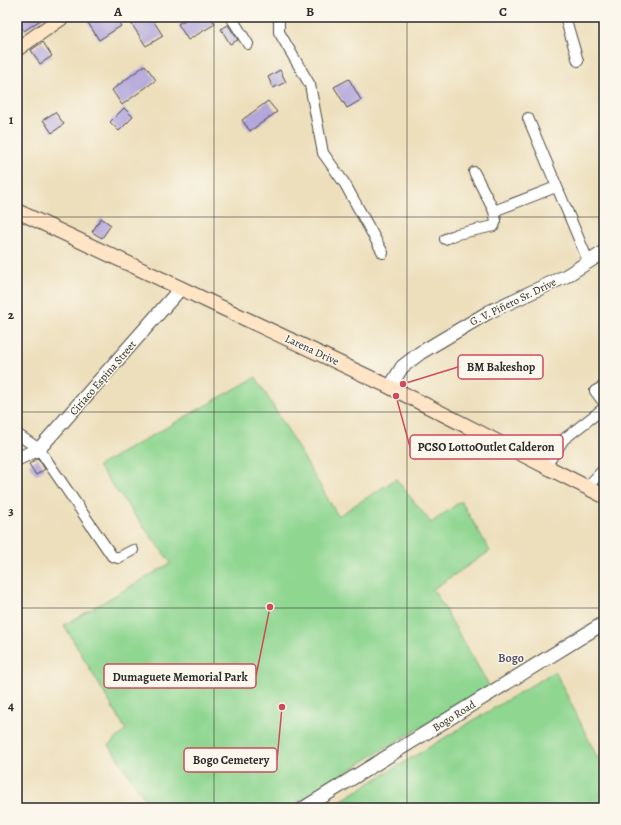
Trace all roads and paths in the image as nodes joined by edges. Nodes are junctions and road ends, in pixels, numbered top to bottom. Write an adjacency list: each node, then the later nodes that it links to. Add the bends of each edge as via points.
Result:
1 (63, 17): 6 (main road)
2 (231, 17): 5 (street)
3 (279, 17): 15 (street, via 279,32 310,85 323,153 346,184)
4 (565, 17): 7 (street)
5 (248, 44)
6 (17, 49)
7 (578, 61)
8 (528, 118): 10 (street)
9 (474, 172): 12 (street)
10 (556, 187): 12 (street); 16 (street)
11 (17, 211): 17 (main road, Larena Drive)
12 (494, 211): 13 (street, via 494,226)
13 (445, 239)
14 (604, 252): 16 (street, G. V. Piñero Sr. Drive)
15 (383, 253)
16 (589, 263): 19 (street, G. V. Piñero Sr. Drive, via 488,312 420,353 402,367)
17 (181, 288): 19 (main road, Larena Drive); 23 (street, Ciriaco Espina Street)
18 (604, 386): 20 (street, via 595,391)
19 (390, 387): 25 (main road, Larena Drive)
20 (604, 404)
21 (604, 408): 25 (street, via 564,439)
22 (17, 434): 23 (street)
23 (39, 449): 24 (street, Ciriaco Espina Street); 29 (street, via 112,556 118,558)
24 (17, 459)
25 (546, 466): 27 (main road, Larena Drive)
26 (604, 469): 27 (street)
27 (587, 487): 28 (main road, Larena Drive)
28 (604, 496)
29 (133, 550)
30 (604, 623): 31 (street, Bogo Road)
31 (304, 808)

